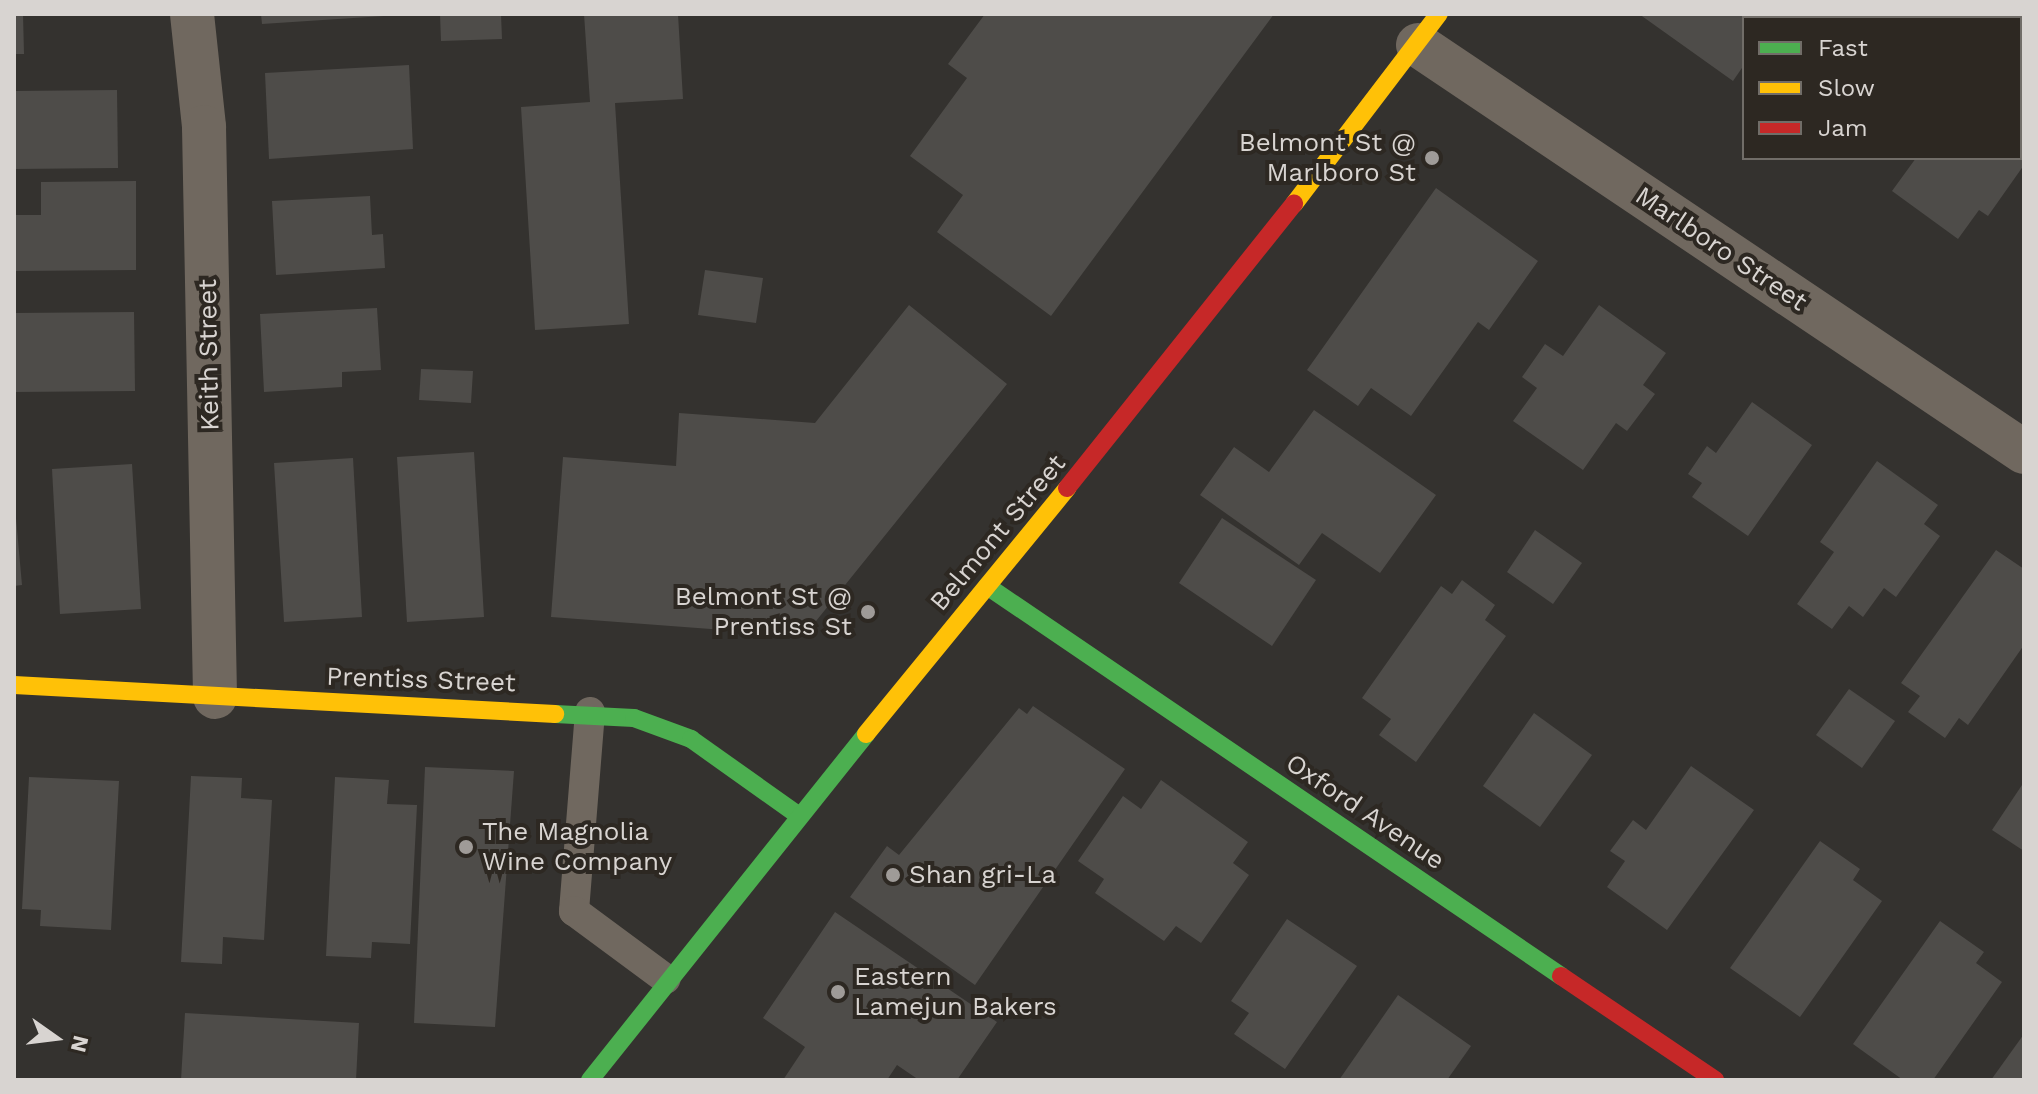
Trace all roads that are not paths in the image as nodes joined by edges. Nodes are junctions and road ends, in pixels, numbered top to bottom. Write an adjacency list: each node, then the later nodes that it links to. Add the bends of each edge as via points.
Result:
1 (192, 14): 6 (street, Keith Street, via 204,127)
2 (1428, 29): 3 (street, Marlboro Street); 4 (street, Belmont Street, via 1213,310)
3 (2024, 452)
4 (987, 586): 8 (street, Belmont Street); 11 (street, Oxford Avenue)
5 (14, 685): 6 (street, Prentiss Street)
6 (215, 697): 7 (street, Prentiss Street)
7 (590, 712): 8 (street, Prentiss Street, via 672,729); 9 (lane, via 574,911)
8 (798, 815): 9 (street, Belmont Street)
9 (666, 979): 10 (street, Belmont Street)
10 (590, 1080)
11 (1715, 1080)

